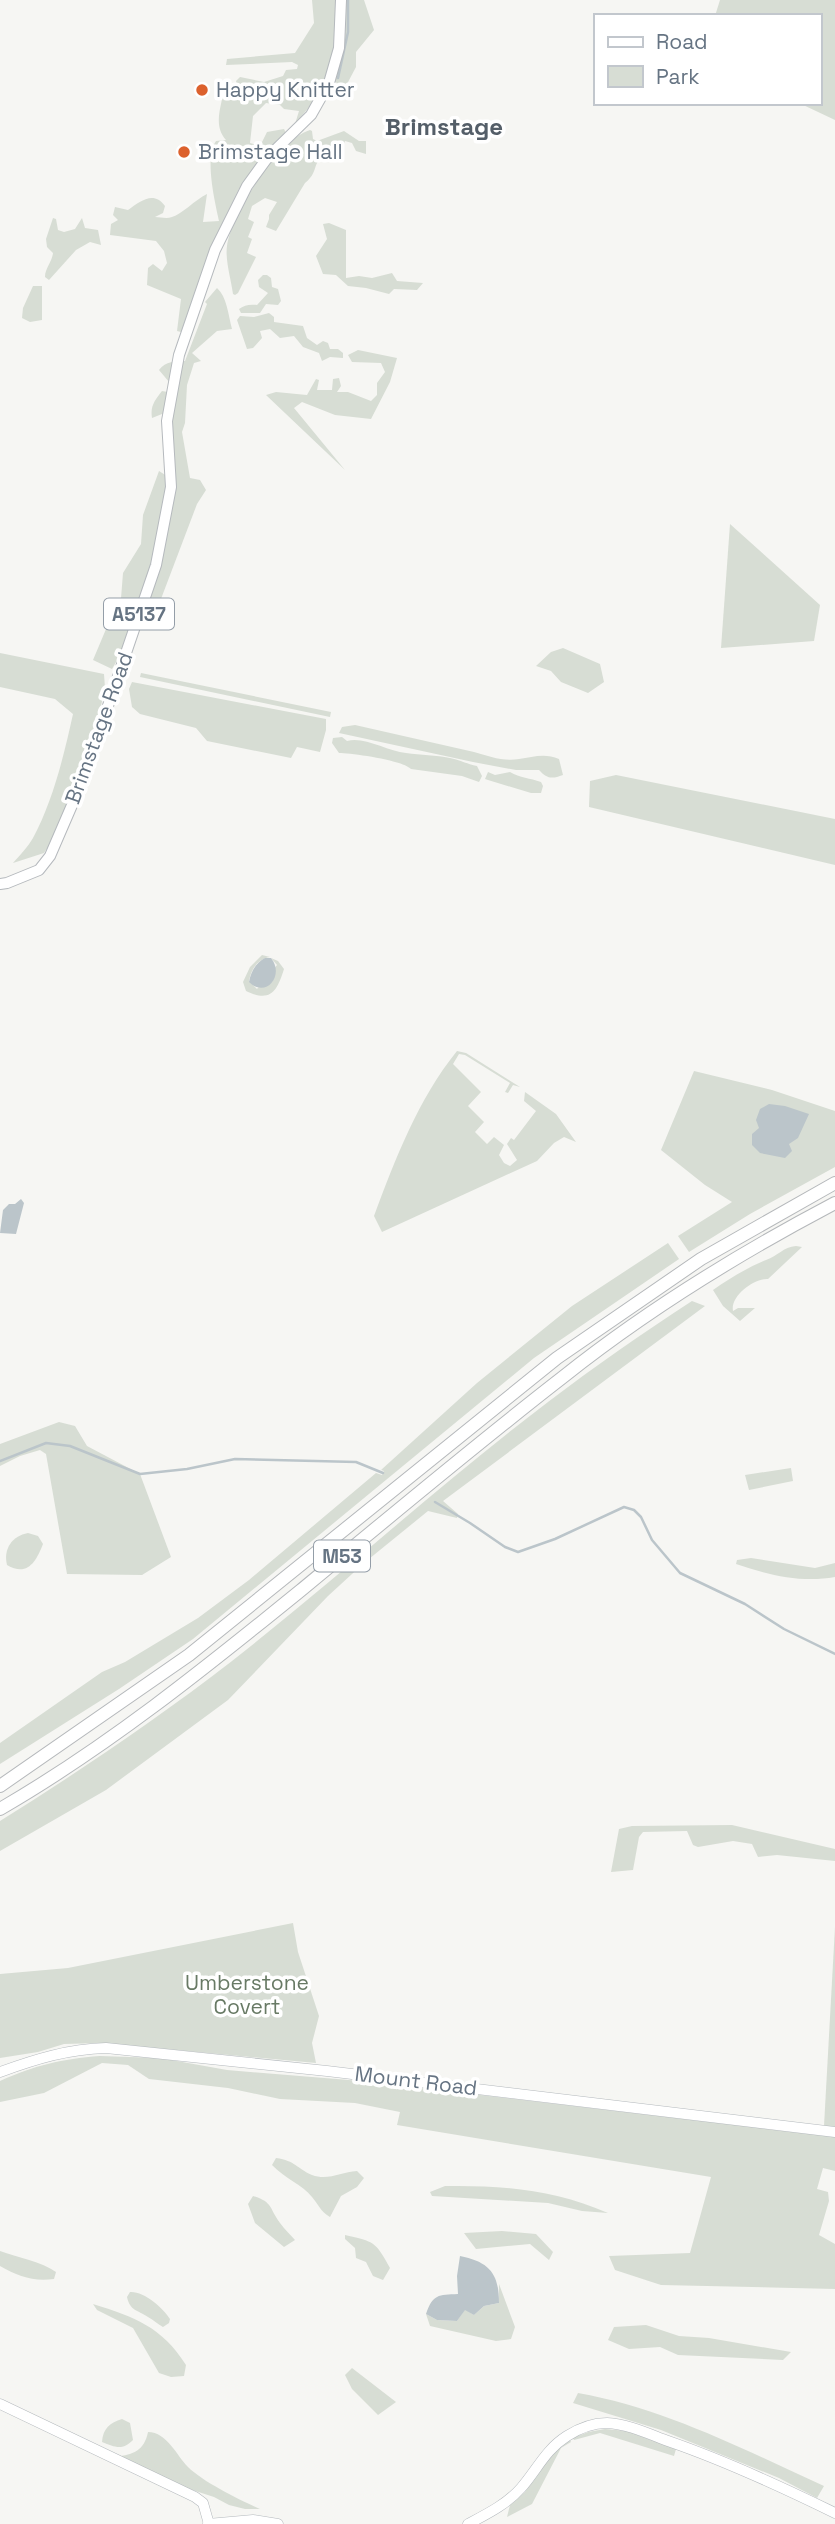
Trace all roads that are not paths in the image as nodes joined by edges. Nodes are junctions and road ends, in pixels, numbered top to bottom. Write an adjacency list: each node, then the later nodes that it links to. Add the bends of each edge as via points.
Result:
1 (341, 0): 2 (main road, Brimstage Road / A5137, via 339,48 329,83 311,116 268,157 247,186 211,261 179,355 167,421 171,487 156,565 82,782 50,856 39,870)
2 (0, 884)
3 (835, 1183): 5 (highway, M53, via 701,1259 556,1358 190,1655)
4 (835, 1203): 6 (highway, M53, via 742,1253 565,1375 222,1654 136,1720)
5 (0, 1786)
6 (0, 1809)
7 (0, 2072): 8 (main road, Mount Road, via 42,2056 107,2048)
8 (835, 2132)
9 (0, 2404): 11 (main road, via 195,2497 203,2503)
10 (835, 2513): 13 (main road, via 712,2456 603,2423 584,2427 555,2444 506,2502)
11 (209, 2524): 12 (main road, via 253,2520)
12 (278, 2524)
13 (468, 2524)

